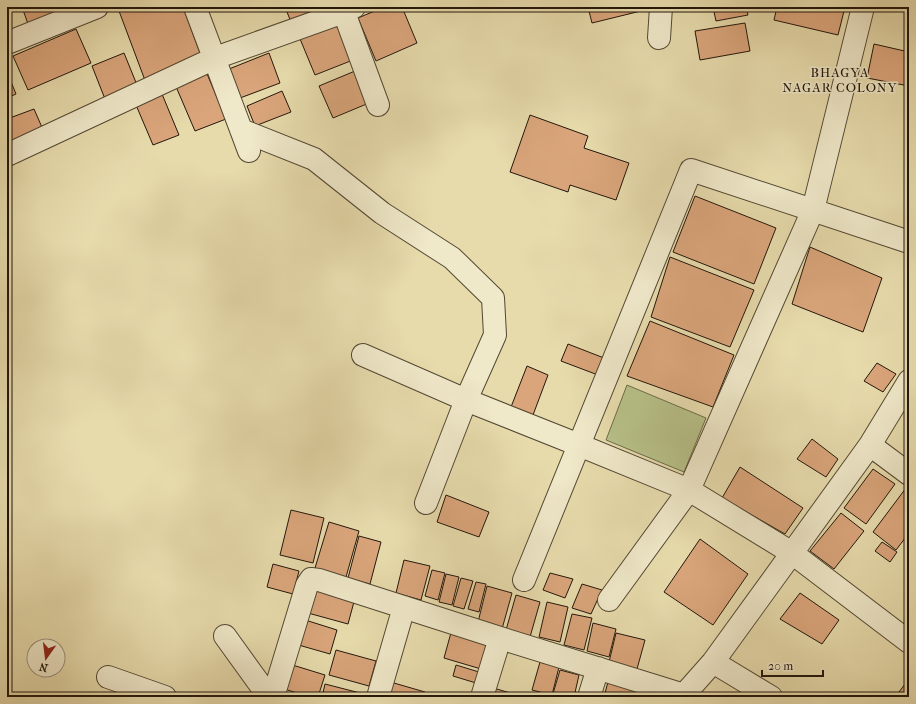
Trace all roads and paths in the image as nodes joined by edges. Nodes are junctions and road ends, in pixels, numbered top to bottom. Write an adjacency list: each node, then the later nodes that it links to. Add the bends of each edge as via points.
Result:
1 (97, 7): 7 (street)
2 (195, 7): 8 (street)
3 (661, 7): 6 (street)
4 (863, 7): 13 (street)
5 (347, 9): 8 (street); 9 (street)
6 (659, 38)
7 (7, 43)
8 (215, 58): 10 (street); 12 (street)
9 (378, 105)
10 (242, 130): 11 (street); 17 (street, via 314,159 382,213 452,258 493,298 495,335)
11 (250, 150)
12 (7, 155)
13 (813, 210): 14 (street); 18 (street, via 691,170); 21 (street)
14 (909, 242)
15 (363, 355): 17 (street)
16 (909, 381): 19 (street)
17 (466, 400): 18 (street); 22 (street)
18 (579, 445): 21 (street); 24 (street)
19 (870, 445): 20 (street); 23 (street)
20 (909, 474)
21 (689, 490): 23 (street); 25 (street)
22 (426, 503)
23 (792, 553): 29 (street); 30 (street)
24 (524, 580)
25 (610, 600)
26 (404, 607): 28 (street); 36 (street, via 311,579); 37 (street)
27 (225, 636): 35 (street)
28 (500, 638): 31 (street); 38 (street)
29 (909, 642)
30 (713, 662): 33 (street); 40 (street)
31 (598, 668): 33 (street); 39 (street)
32 (108, 677): 34 (street)
33 (683, 696)
34 (165, 697)
35 (269, 697)
36 (273, 697)
37 (378, 697)
38 (482, 697)
39 (589, 697)
40 (771, 697)

